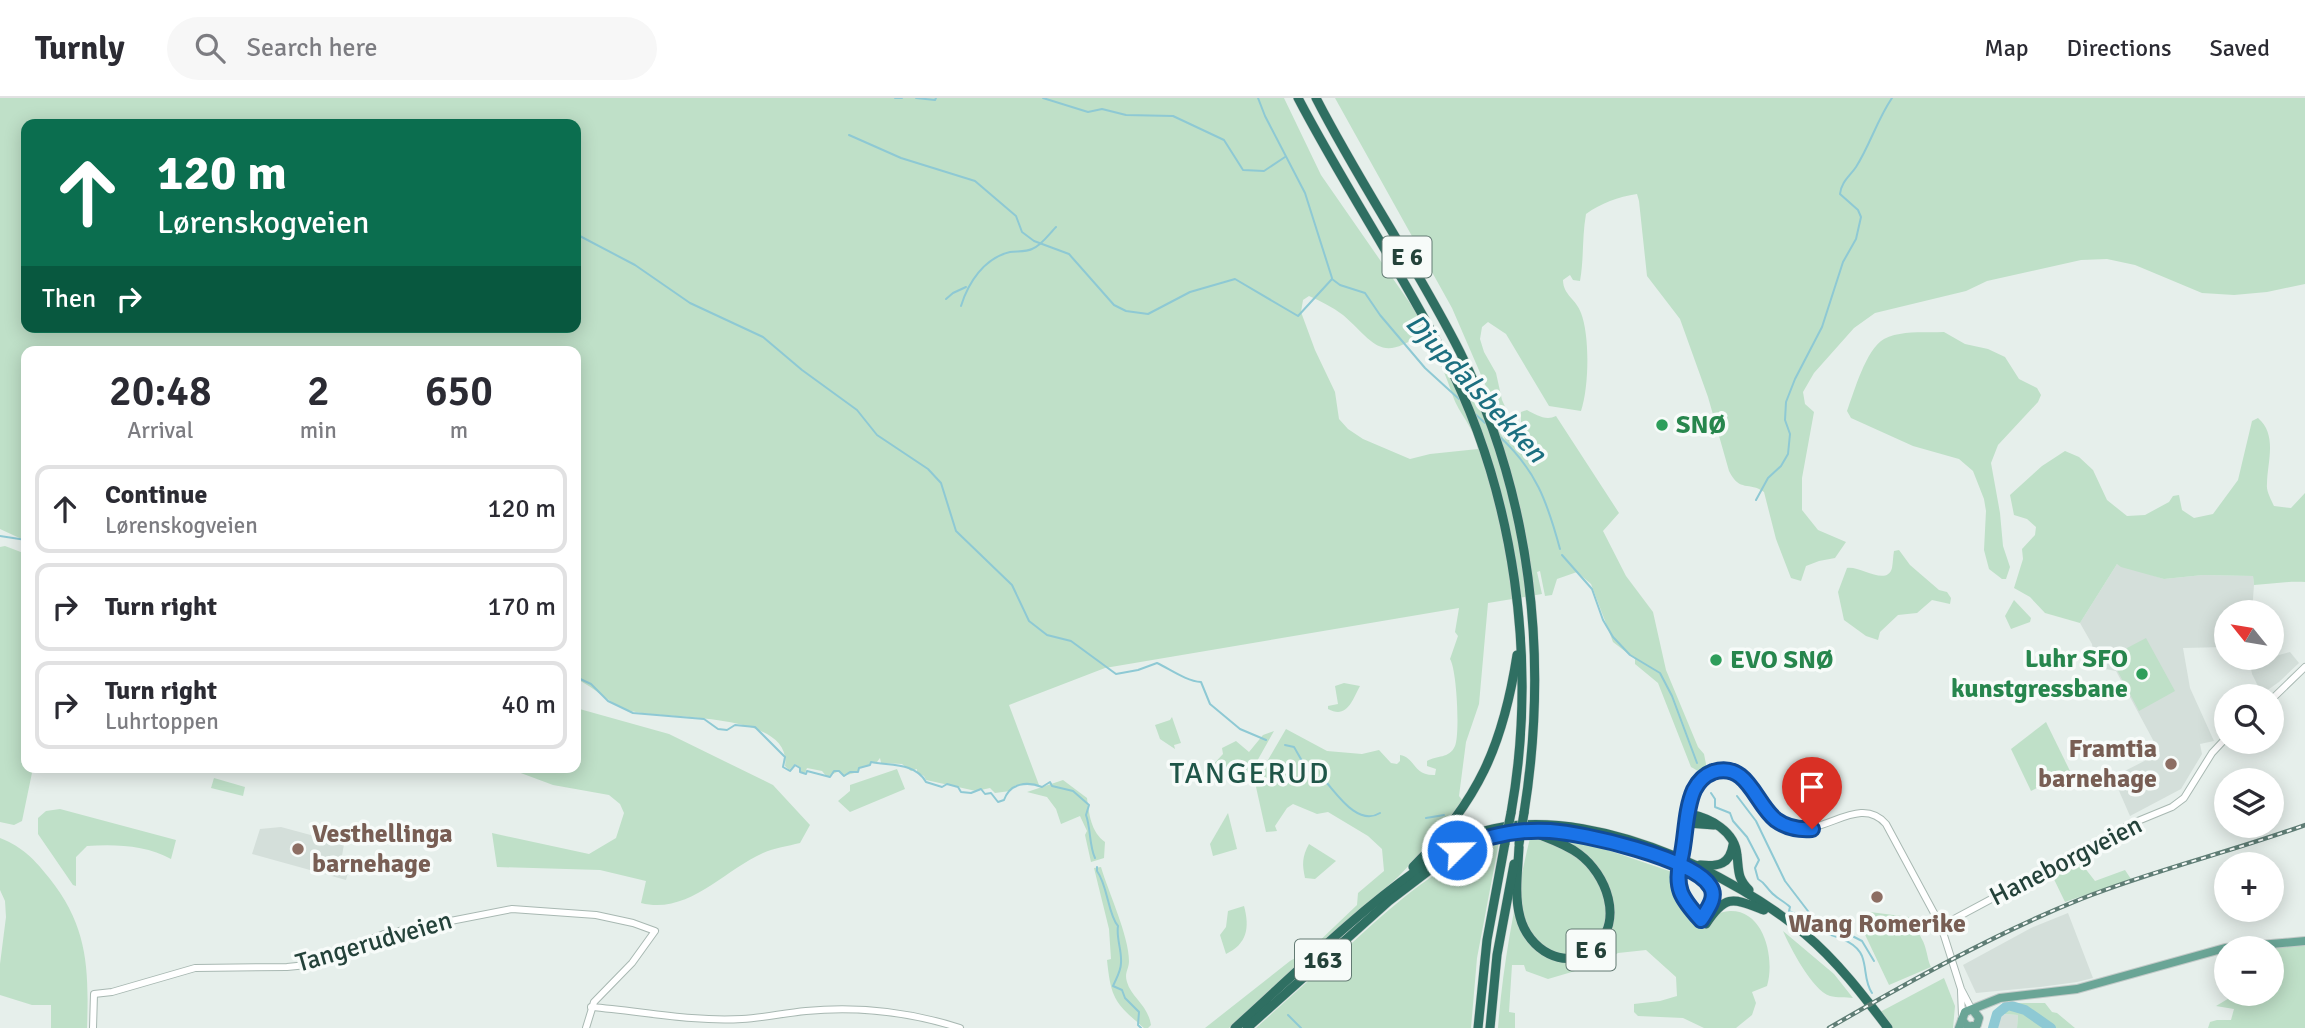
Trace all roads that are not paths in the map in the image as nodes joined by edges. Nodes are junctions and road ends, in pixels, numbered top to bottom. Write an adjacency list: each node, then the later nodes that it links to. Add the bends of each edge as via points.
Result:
1 (1298, 98): 3 (highway, E 6, via 1425,320 1467,406 1501,513)
2 (1315, 98): 10 (highway, E 6, bridge, via 1460,352 1506,473 1525,554 1535,646 1534,735)
3 (1519, 639): 13 (highway, via 1508,706 1486,770 1453,822); 27 (highway, E 6, bridge, via 1521,723)
4 (2305, 667): 5 (street)
5 (2284, 687)
6 (2214, 751): 16 (street, Haneborgveien, via 2184,798 2172,807 2133,823)
7 (1688, 819): 9 (highway, via 1716,825); 15 (street, via 1678,883 1684,900); 16 (street, via 1699,782 1726,771 1744,778 1769,813 1790,827 1812,829 1860,813 1876,816 1888,828)
8 (1534, 832): 10 (highway, E 6, via 1577,853 1601,880 1610,916 1593,949 1571,958 1557,957 1529,937 1517,899); 11 (highway, 163, via 1566,833); 26 (highway, 163, via 1486,838 1435,865)
9 (1733, 843): 12 (highway, via 1722,865); 14 (highway, via 1739,879)
10 (1519, 845): 28 (highway, E 6, via 1497,954)
11 (1667, 857): 12 (highway, 163, bridge); 13 (highway, 163, via 1609,835 1516,825 1474,834)
12 (1694, 868): 14 (highway, 163); 15 (highway, via 1713,892)
13 (1398, 882): 25 (highway, 163)
14 (1765, 907): 15 (highway, via 1728,900); 29 (highway, 163, via 1818,946)
15 (1703, 922)
16 (1941, 926): 18 (street)
17 (2305, 941): 20 (main road, via 2225,948 2077,989 2003,997 1991,1001)
18 (1961, 989): 20 (street); 21 (street)
19 (592, 1007): 22 (street, Tangerudveien, via 655,931 596,915 530,908 384,934 307,965 195,968 94,994); 23 (street); 24 (street, via 717,1019 820,1010 887,1012)
20 (1977, 1018): 21 (main road, via 1967,1011); 30 (main road)
21 (1961, 1021): 30 (main road)
22 (93, 1028)
23 (586, 1028)
24 (960, 1028)
25 (1235, 1028)
26 (1247, 1028)
27 (1478, 1028)
28 (1490, 1028)
29 (1885, 1028)
30 (1970, 1028)

